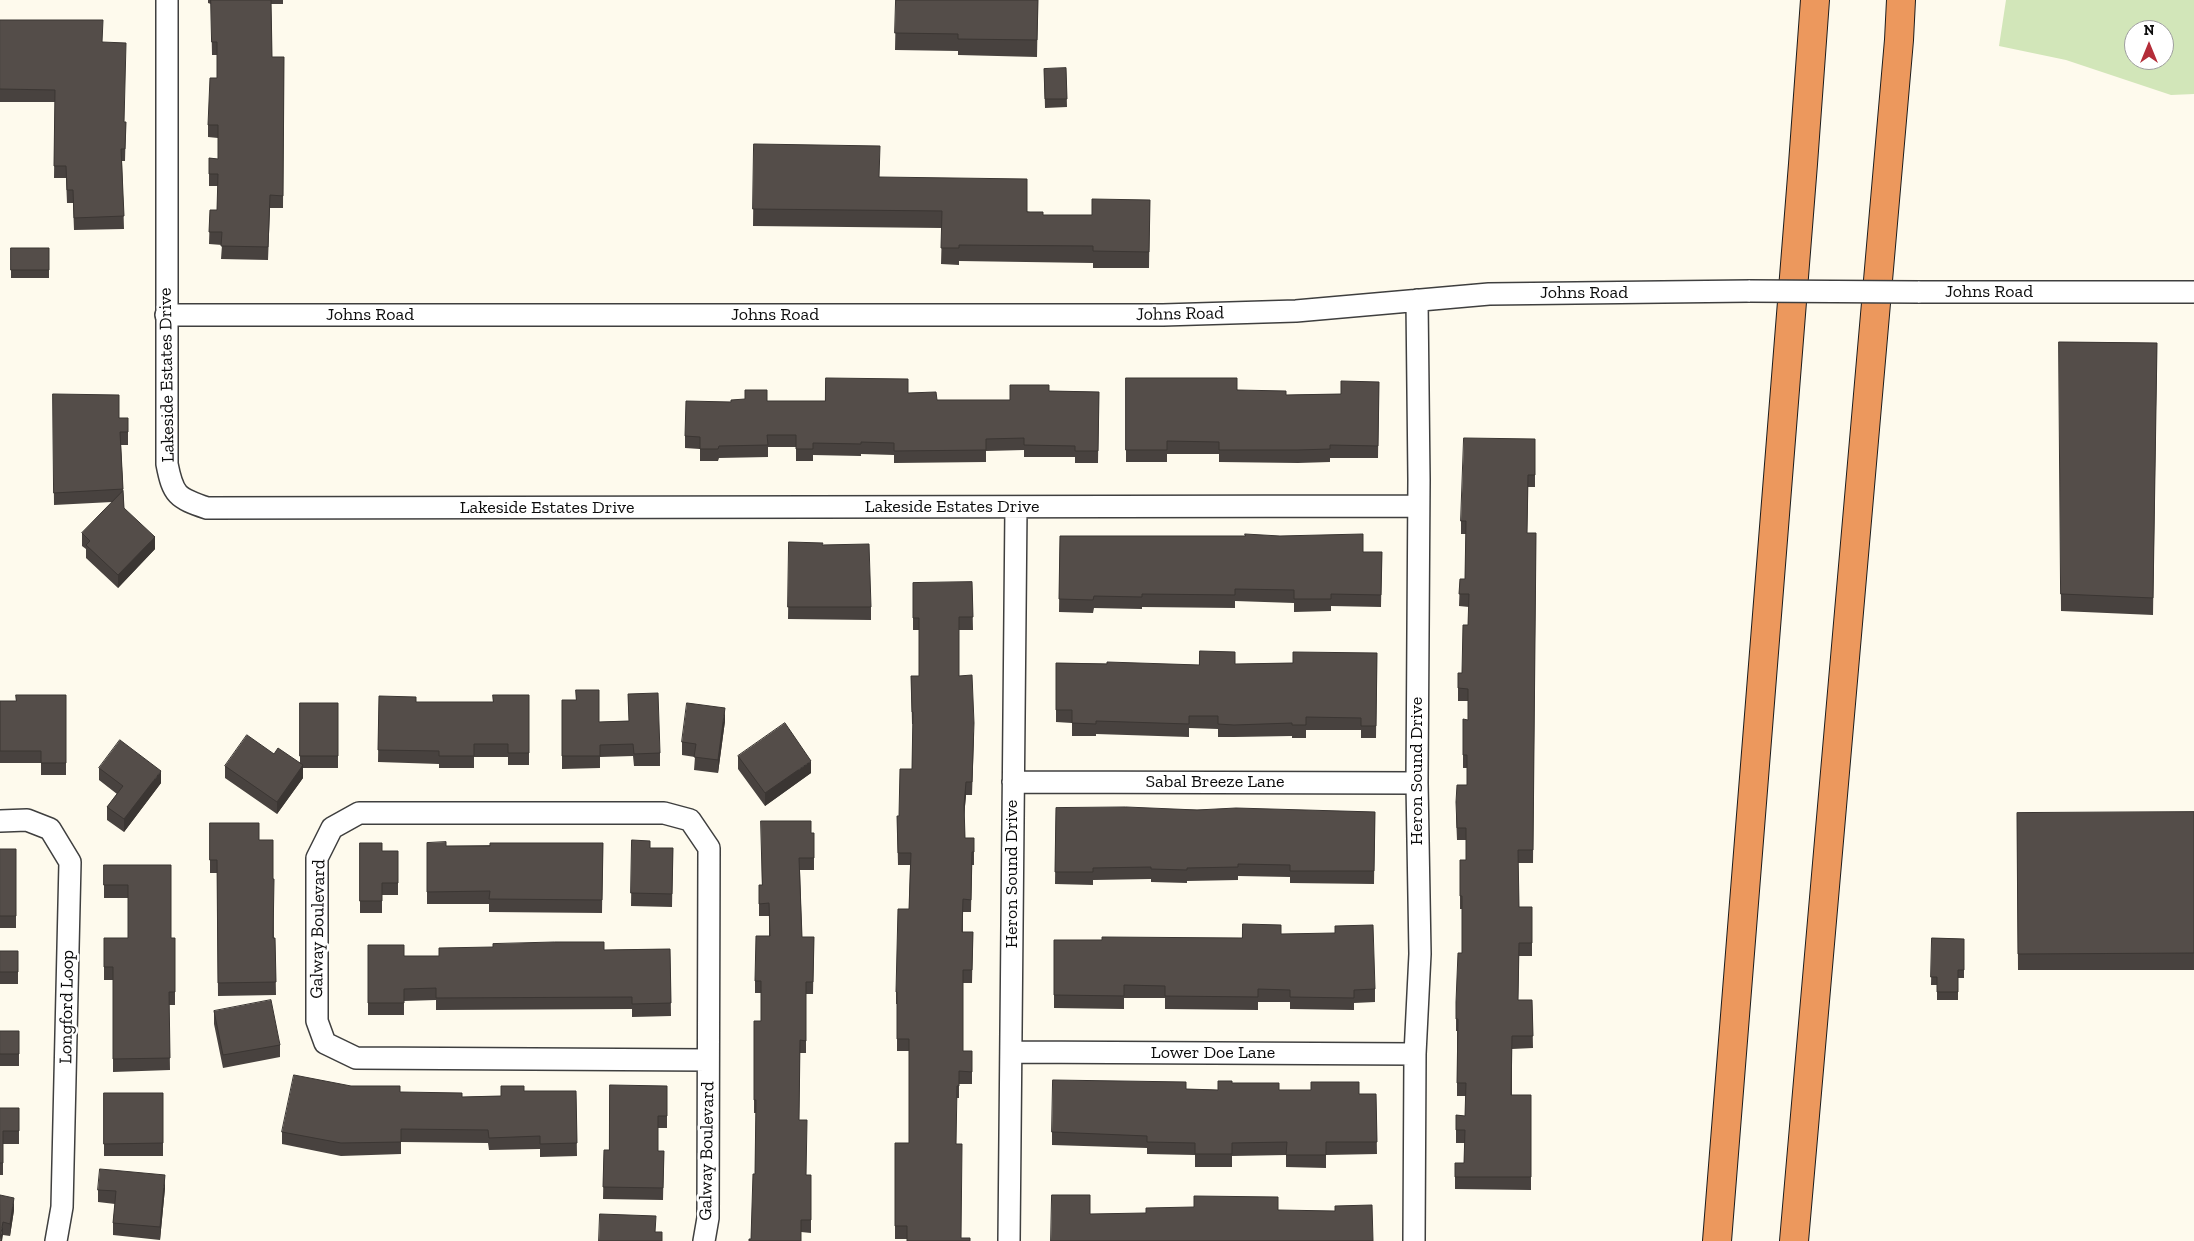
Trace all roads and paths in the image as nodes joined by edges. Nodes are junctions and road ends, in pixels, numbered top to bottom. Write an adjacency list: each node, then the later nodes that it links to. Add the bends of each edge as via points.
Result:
1 (167, 0): 6 (street, Lakeside Estates Drive)
2 (1815, 0): 19 (highway)
3 (1901, 0): 20 (highway)
4 (2194, 292): 5 (street, Johns Road, bridge, via 1750,291 1489,294)
5 (1417, 300): 6 (street, Johns Road, via 1296,311 1162,315); 7 (street, Heron Sound Drive)
6 (166, 315): 8 (street, Lakeside Estates Drive, via 167,464 171,486 184,500 207,508)
7 (1417, 506): 8 (street, Lakeside Estates Drive); 10 (street, Heron Sound Drive)
8 (1016, 507): 9 (street, Heron Sound Drive)
9 (1013, 782): 10 (street, Sabal Breeze Lane); 12 (street, Heron Sound Drive)
10 (1417, 783): 13 (street, Heron Sound Drive, via 1420,954)
11 (0, 820): 15 (street, Longford Loop, via 26,820 50,829 70,862 62,1207)
12 (1011, 1052): 13 (street, Lower Doe Lane); 17 (street, Heron Sound Drive)
13 (1415, 1054): 18 (street, Heron Sound Drive)
14 (708, 1060): 14 (street, Galway Boulevard, via 709,848 690,820 664,813 359,813 332,828 316,858 316,1021 325,1043 356,1058); 16 (street, Galway Boulevard, via 708,1218)
15 (56, 1241)
16 (704, 1241)
17 (1009, 1241)
18 (1414, 1241)
19 (1717, 1241)
20 (1794, 1241)

